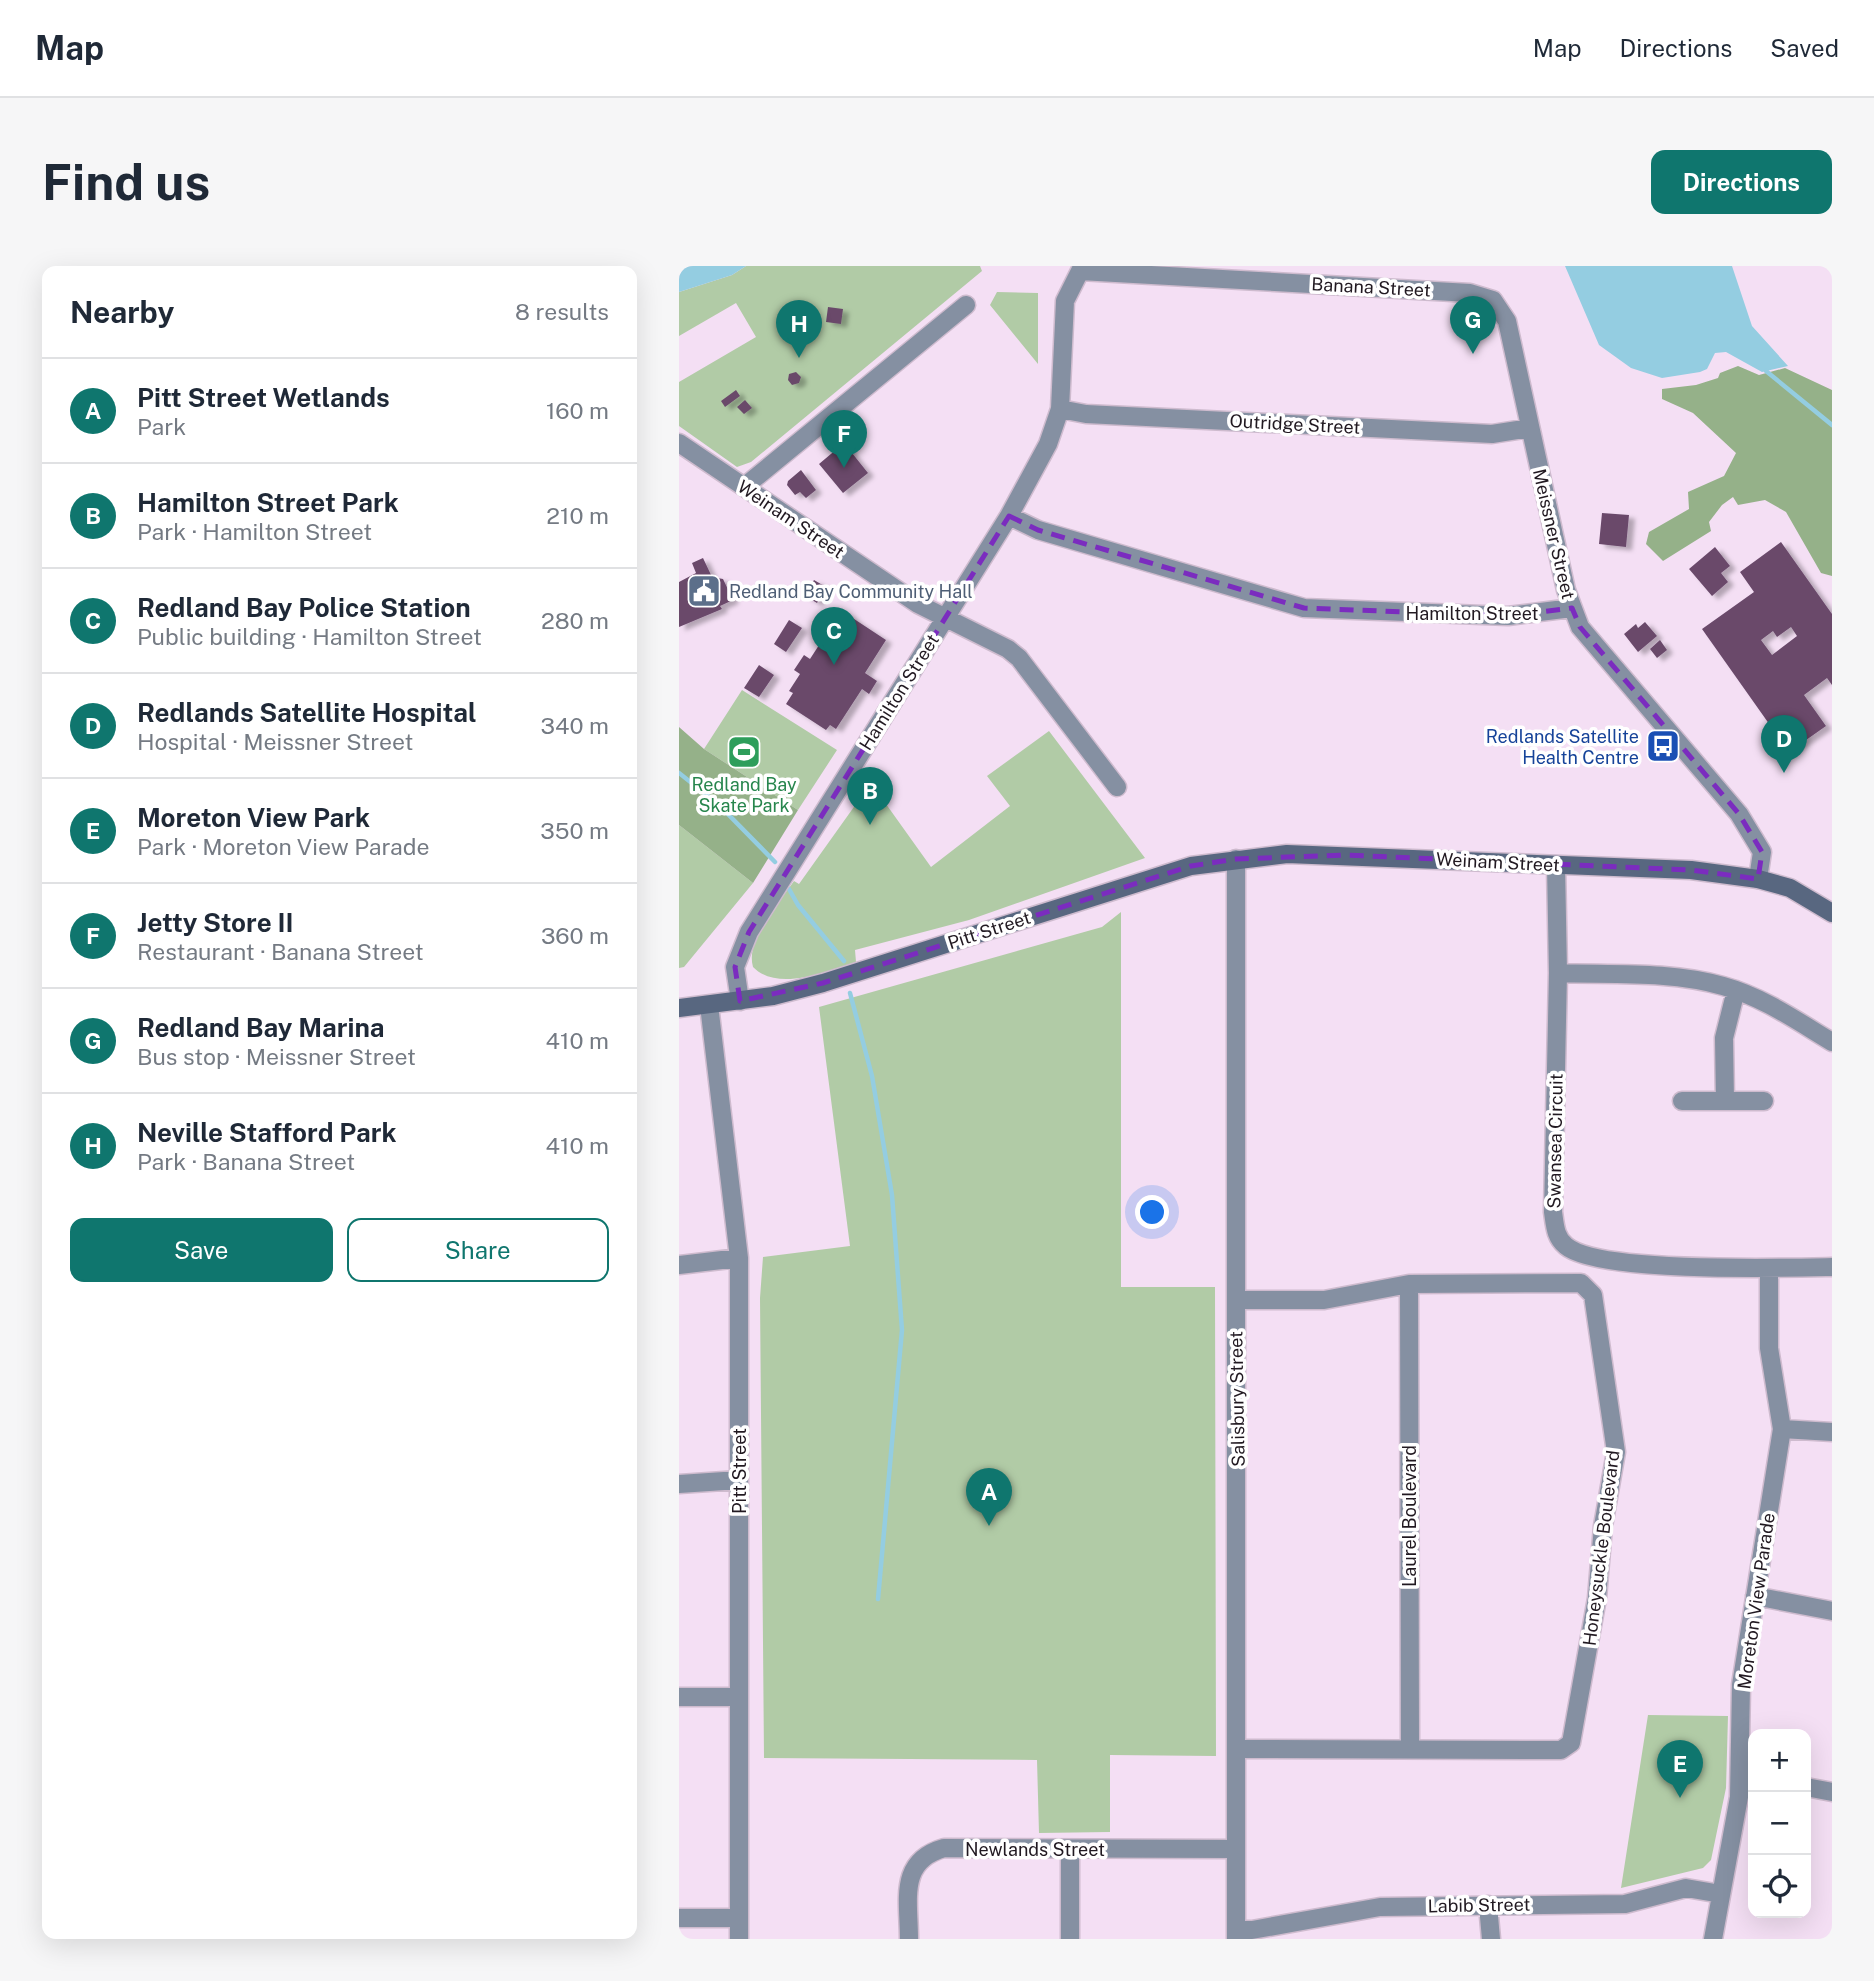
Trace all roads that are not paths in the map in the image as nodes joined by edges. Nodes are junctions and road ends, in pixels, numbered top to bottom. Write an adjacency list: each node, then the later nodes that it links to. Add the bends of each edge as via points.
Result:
1 (1080, 271): 2 (street, Banana Street, via 1470,293); 4 (street, Hamilton Street, via 1065,301)
2 (1493, 300): 5 (street, Meissner Street, via 1507,321)
3 (965, 305): 7 (street)
4 (1060, 409): 5 (street, Outridge Street, via 1492,434); 8 (street, Hamilton Street, via 1048,443)
5 (1530, 428): 9 (street, Meissner Street)
6 (679, 443): 7 (street, Weinam Street)
7 (744, 487): 10 (street, Weinam Street)
8 (1009, 516): 9 (street, Hamilton Street, via 1038,530 1304,608 1508,616); 10 (street, Hamilton Street)
9 (1572, 608): 14 (street, Meissner Street, via 1580,627 1758,841 1762,852)
10 (944, 619): 11 (street, Weinam Street, via 990,638 1019,658); 18 (street, Hamilton Street, via 749,932 735,967)
11 (1117, 787)
12 (1236, 859): 13 (street, Weinam Street, via 1345,855); 18 (street, Pitt Street, via 1178,869 823,983); 30 (street, Salisbury Street)
13 (1556, 864): 14 (street, Weinam Street, via 1691,870); 16 (street, Swansea Circuit)
14 (1758, 879): 15 (street, via 1790,888)
15 (1832, 913)
16 (1558, 973): 17 (street, via 1680,979); 28 (street, Swansea Circuit, via 1553,1212 1555,1231 1563,1244 1588,1256 1652,1264)
17 (1736, 990): 21 (street); 23 (street, via 1725,1029)
18 (740, 1001): 19 (street)
19 (709, 1005): 20 (street); 25 (street, Pitt Street)
20 (679, 1009)
21 (1832, 1042)
22 (1682, 1101): 23 (street)
23 (1725, 1101): 24 (street)
24 (1764, 1101)
25 (739, 1258): 26 (street); 33 (street, Pitt Street)
26 (679, 1265)
27 (1832, 1267): 28 (street, Swansea Circuit)
28 (1769, 1268): 31 (street, Moreton View Parade, via 1769,1348)
29 (1409, 1285): 30 (street, Honeysuckle Boulevard, via 1324,1300); 39 (street, Laurel Boulevard); 39 (street, Honeysuckle Boulevard, via 1581,1283 1593,1295 1616,1452 1597,1598 1571,1743 1561,1750)
30 (1236, 1300): 40 (street, Salisbury Street)
31 (1782, 1429): 32 (street); 35 (street, Moreton View Parade)
32 (1832, 1432)
33 (739, 1480): 34 (street); 38 (street, Pitt Street)
34 (679, 1483)
35 (1755, 1595): 36 (street); 41 (street, Moreton View Parade, via 1741,1685)
36 (1832, 1611)
37 (679, 1697): 38 (street)
38 (738, 1697): 48 (street, Pitt Street)
39 (1410, 1748): 40 (street, Honeysuckle Boulevard, via 1373,1752)
40 (1237, 1749): 45 (street, Salisbury Street)
41 (1747, 1776): 46 (street, Moreton View Parade)
42 (1811, 1788): 43 (street)
43 (1832, 1792)
44 (1070, 1849): 45 (street, Newlands Street); 52 (street, Newlands Street, via 944,1848 928,1853 913,1865); 53 (street)
45 (1236, 1849): 50 (street, Salisbury Street)
46 (1721, 1894): 47 (street, Labib Street, via 1686,1888 1625,1904); 55 (street, Moreton View Parade)
47 (1488, 1905): 50 (street, Labib Street, via 1380,1907); 54 (street)
48 (739, 1917): 49 (street); 51 (street, Pitt Street)
49 (679, 1918)
50 (1236, 1934)
51 (739, 1939)
52 (909, 1939)
53 (1070, 1939)
54 (1491, 1939)
55 (1713, 1939)

